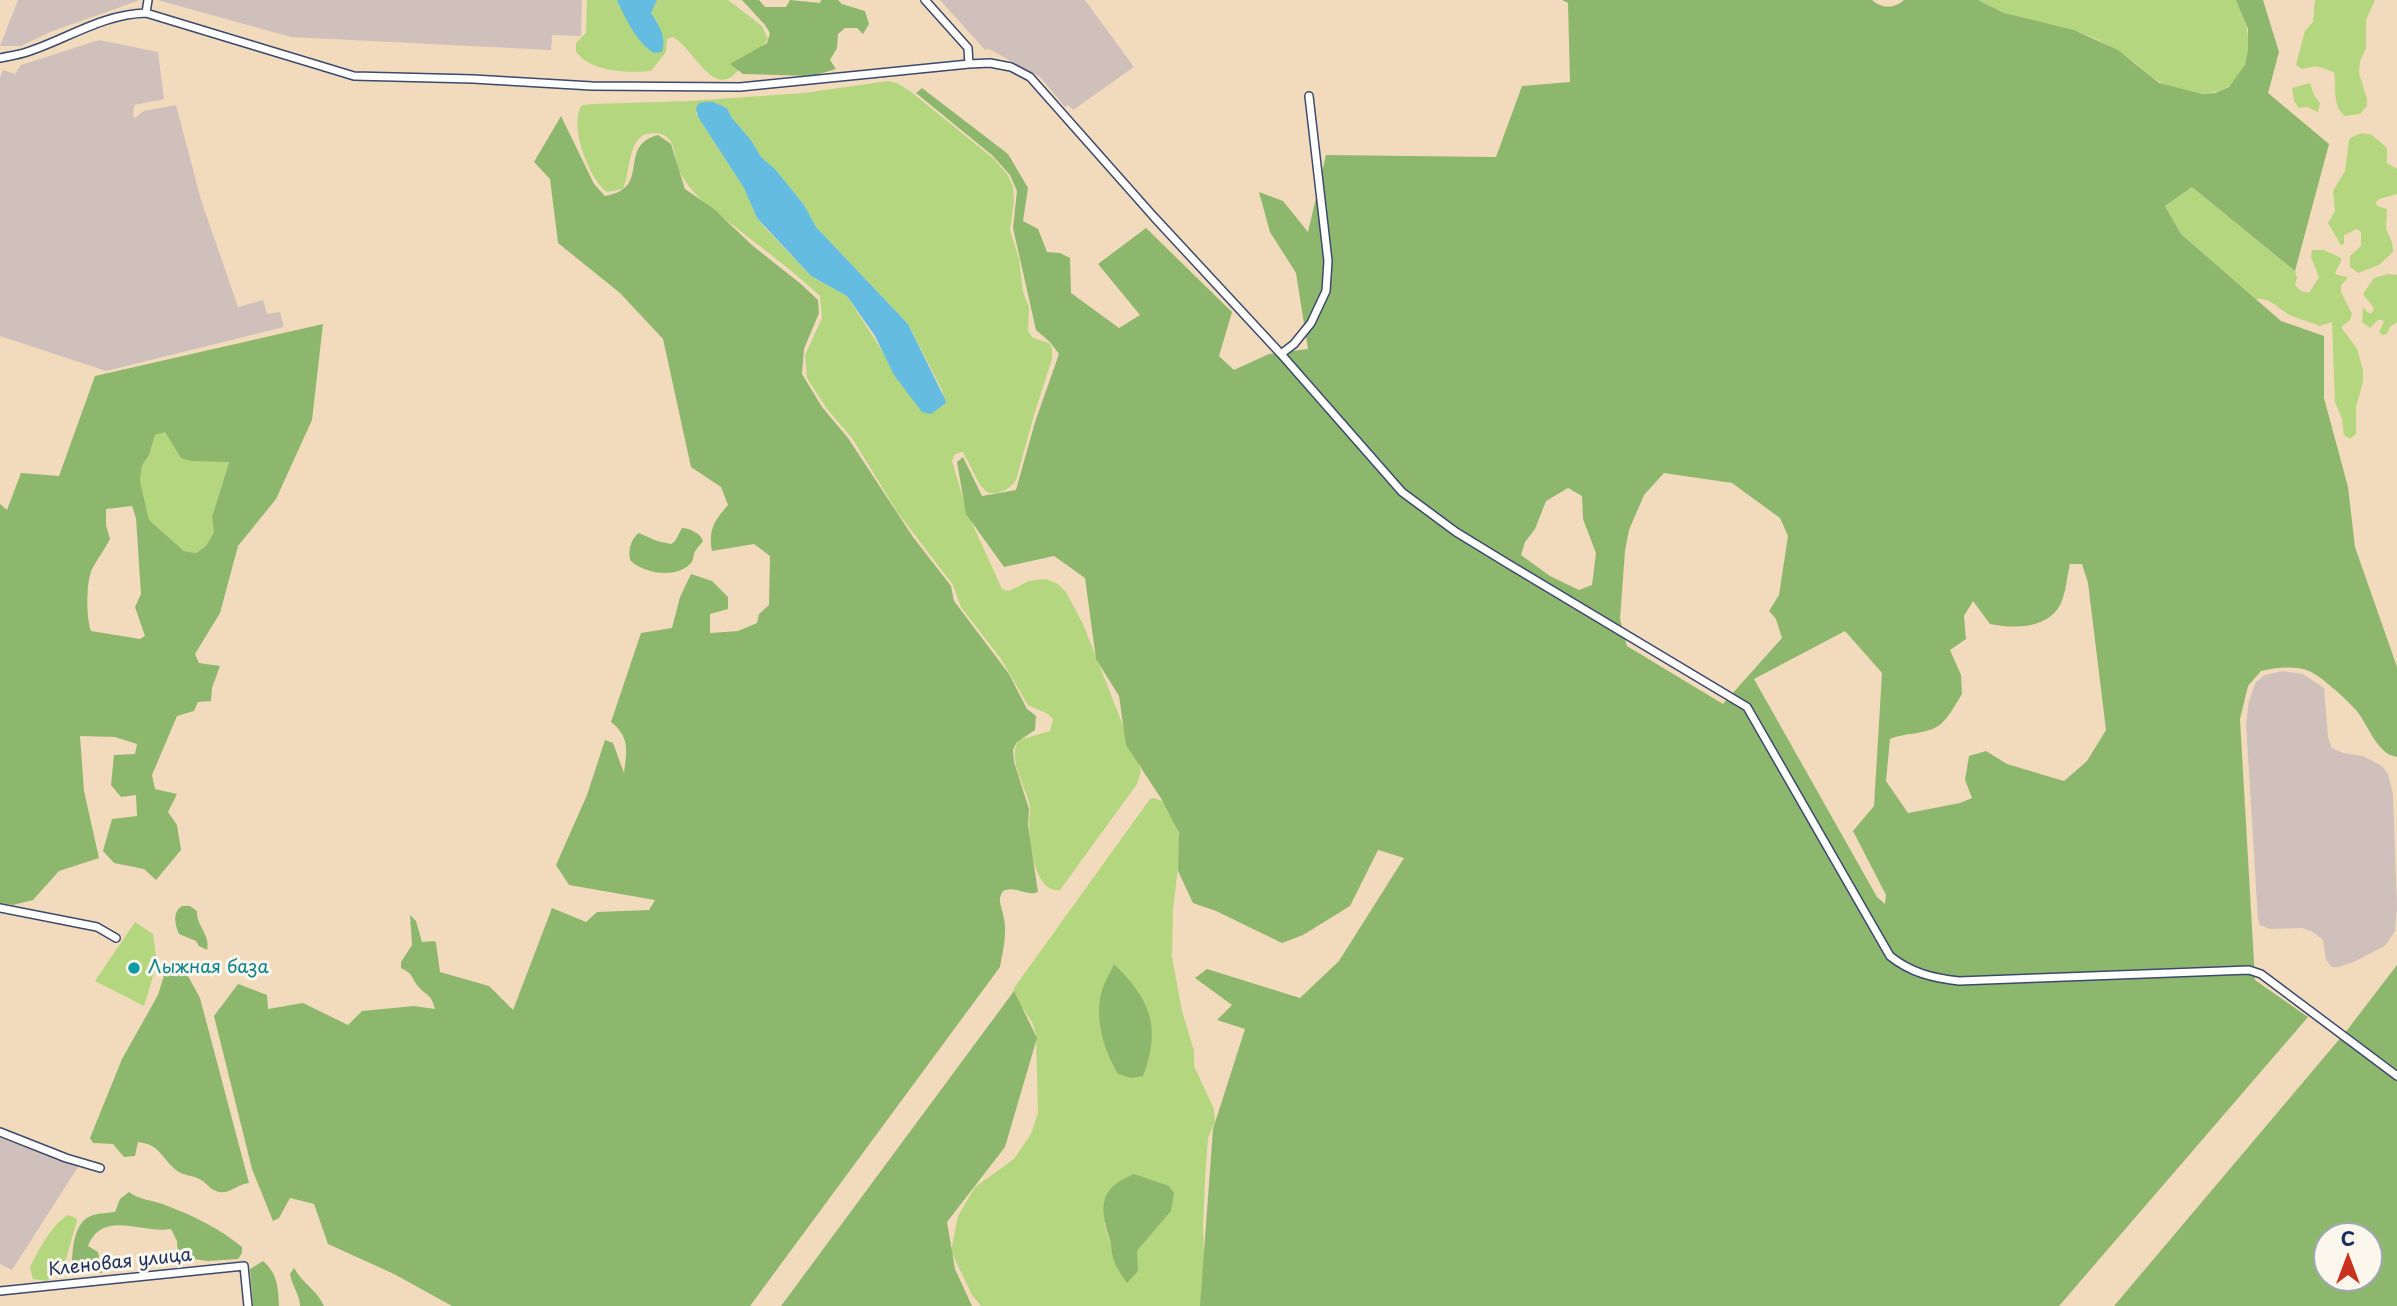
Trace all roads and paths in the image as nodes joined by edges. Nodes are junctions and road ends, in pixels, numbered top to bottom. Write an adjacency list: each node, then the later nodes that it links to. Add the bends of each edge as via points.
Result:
1 (148, 0): 3 (street)
2 (925, 0): 5 (street, via 968,48)
3 (146, 13): 4 (street, via 120,16); 5 (street, via 354,76 740,87)
4 (0, 58)
5 (969, 64): 7 (street, via 1011,67 1030,77)
6 (1309, 96): 7 (street, via 1328,261 1326,291 1311,323)
7 (1281, 354): 10 (street, via 1380,469 1432,515 1746,707 1889,956 1899,964 1934,978 1959,981 2249,970 2261,974)
8 (0, 908): 9 (street, via 97,927)
9 (117, 938)
10 (2397, 1076)
11 (0, 1132): 12 (street)
12 (100, 1168)
13 (0, 1291): 14 (street, Кленовая улица, via 244,1266)
14 (248, 1306)

